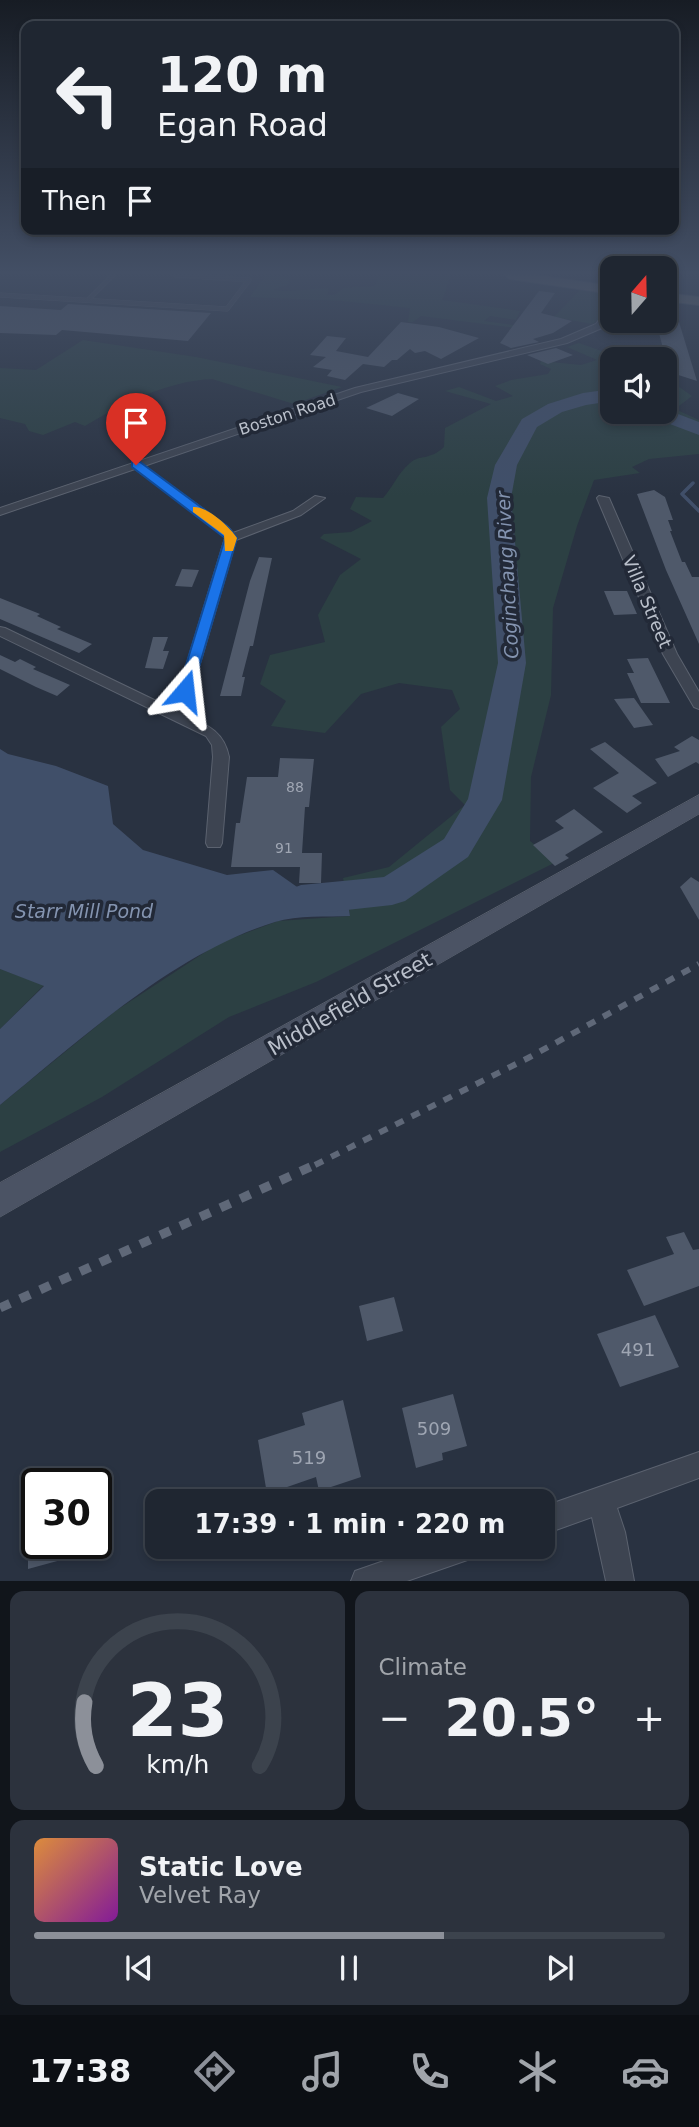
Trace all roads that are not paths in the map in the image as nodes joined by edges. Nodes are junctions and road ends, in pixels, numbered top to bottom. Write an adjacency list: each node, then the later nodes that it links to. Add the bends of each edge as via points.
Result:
1 (531, 349): 2 (street, Boston Road, via 380,384)
2 (136, 465): 5 (street, Boston Road); 6 (street)
3 (319, 498): 6 (street, via 297,513)
4 (603, 498): 8 (street, Villa Street, via 670,654)
5 (0, 512)
6 (231, 538): 9 (street)
7 (0, 631): 9 (street)
8 (699, 704)
9 (178, 715): 11 (street, via 211,733 219,745)
10 (699, 803): 12 (main road, Middlefield Street)
11 (214, 843)
12 (0, 1201)
13 (699, 1465): 14 (street)
14 (601, 1501): 15 (street); 18 (street)
15 (555, 1517)
16 (430, 1559): 17 (street)
17 (365, 1581)
18 (620, 1581)

